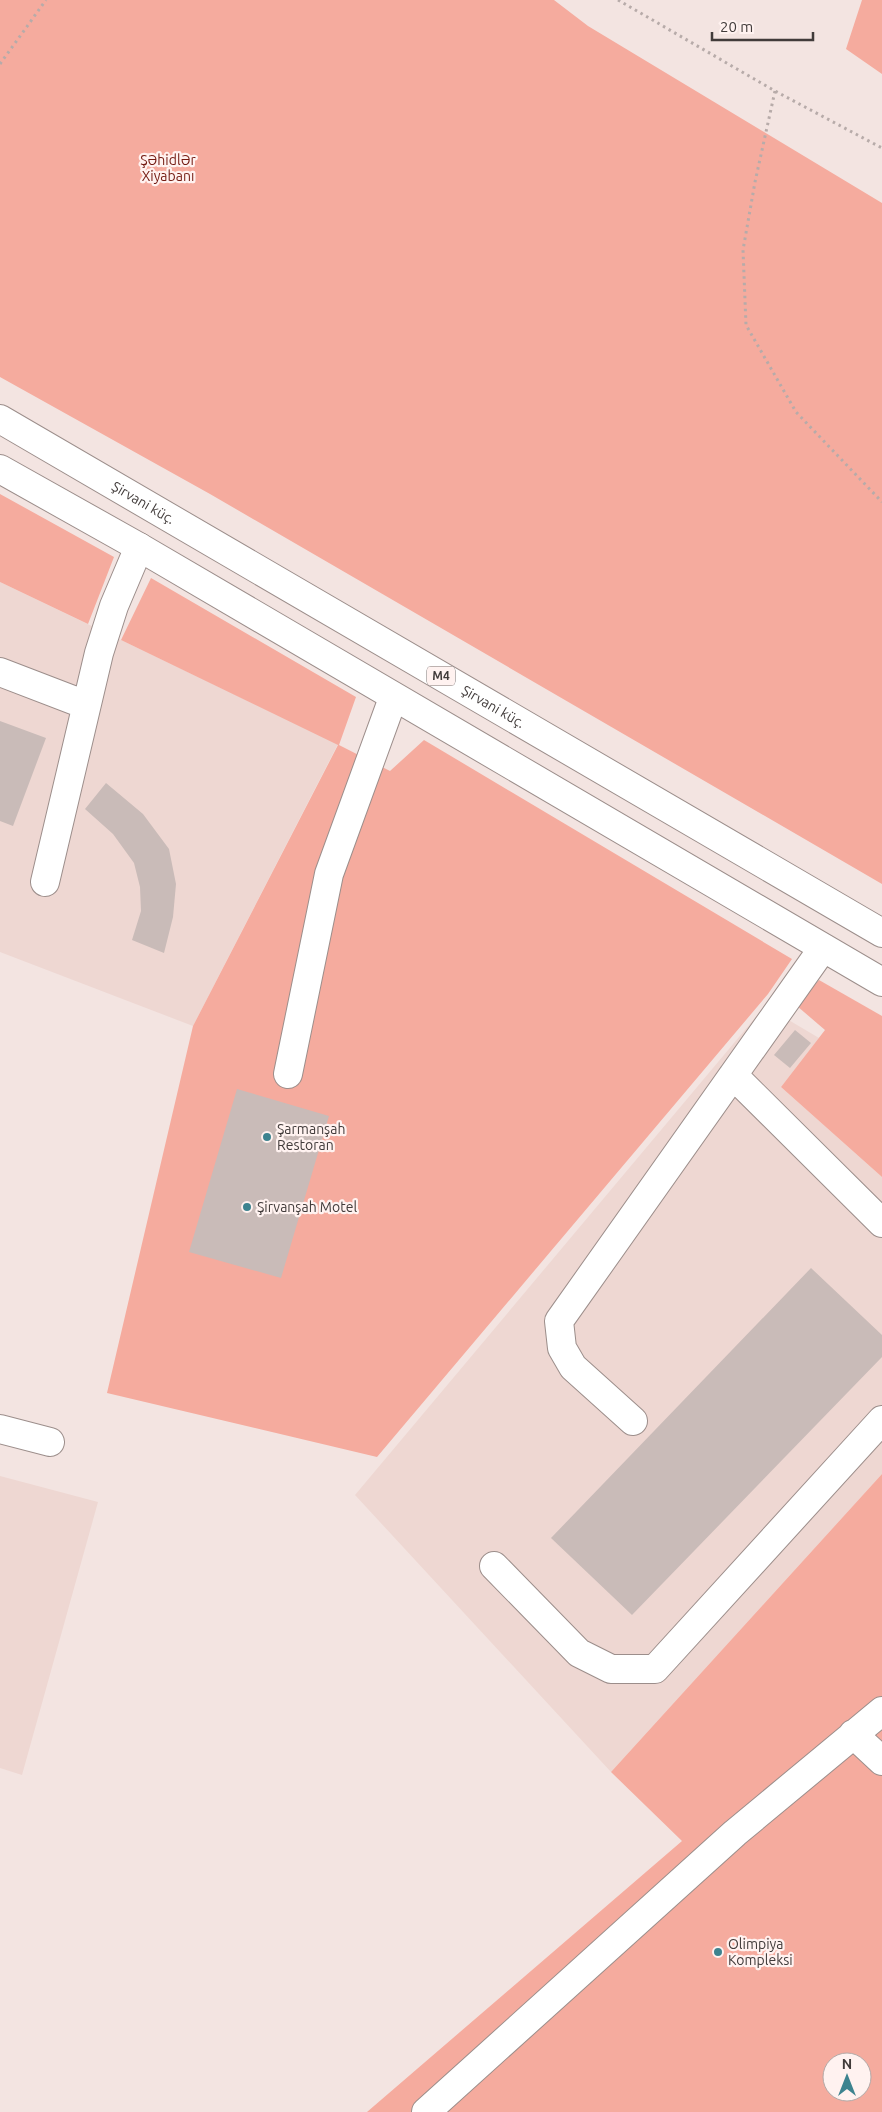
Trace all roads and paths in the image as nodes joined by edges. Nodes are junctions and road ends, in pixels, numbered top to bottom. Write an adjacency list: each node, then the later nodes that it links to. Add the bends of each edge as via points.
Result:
1 (46, 0): 3 (path)
2 (618, 0): 4 (path)
3 (0, 64)
4 (775, 90): 5 (path); 8 (path, via 743,250 746,325 796,412)
5 (882, 148)
6 (0, 419): 14 (main road, Şirvani küç. / M4)
7 (0, 469): 9 (main road)
8 (882, 502)
9 (139, 547): 11 (main road); 12 (main road, via 111,615)
10 (0, 672): 12 (main road)
11 (393, 698): 15 (main road); 17 (main road, via 329,874)
12 (86, 705): 13 (main road)
13 (45, 882)
14 (882, 933)
15 (823, 948): 16 (main road); 18 (main road)
16 (882, 982)
17 (288, 1074)
18 (733, 1075): 19 (main road); 21 (main road, via 559,1321 562,1348 573,1367)
19 (882, 1223)
20 (882, 1420): 24 (main road, via 655,1669 611,1669 579,1653)
21 (633, 1421)
22 (0, 1430): 23 (main road)
23 (50, 1442)
24 (494, 1566)
25 (882, 1711): 26 (main road)
26 (853, 1734): 27 (main road); 28 (main road, via 735,1833)
27 (882, 1760)
28 (426, 2112)

